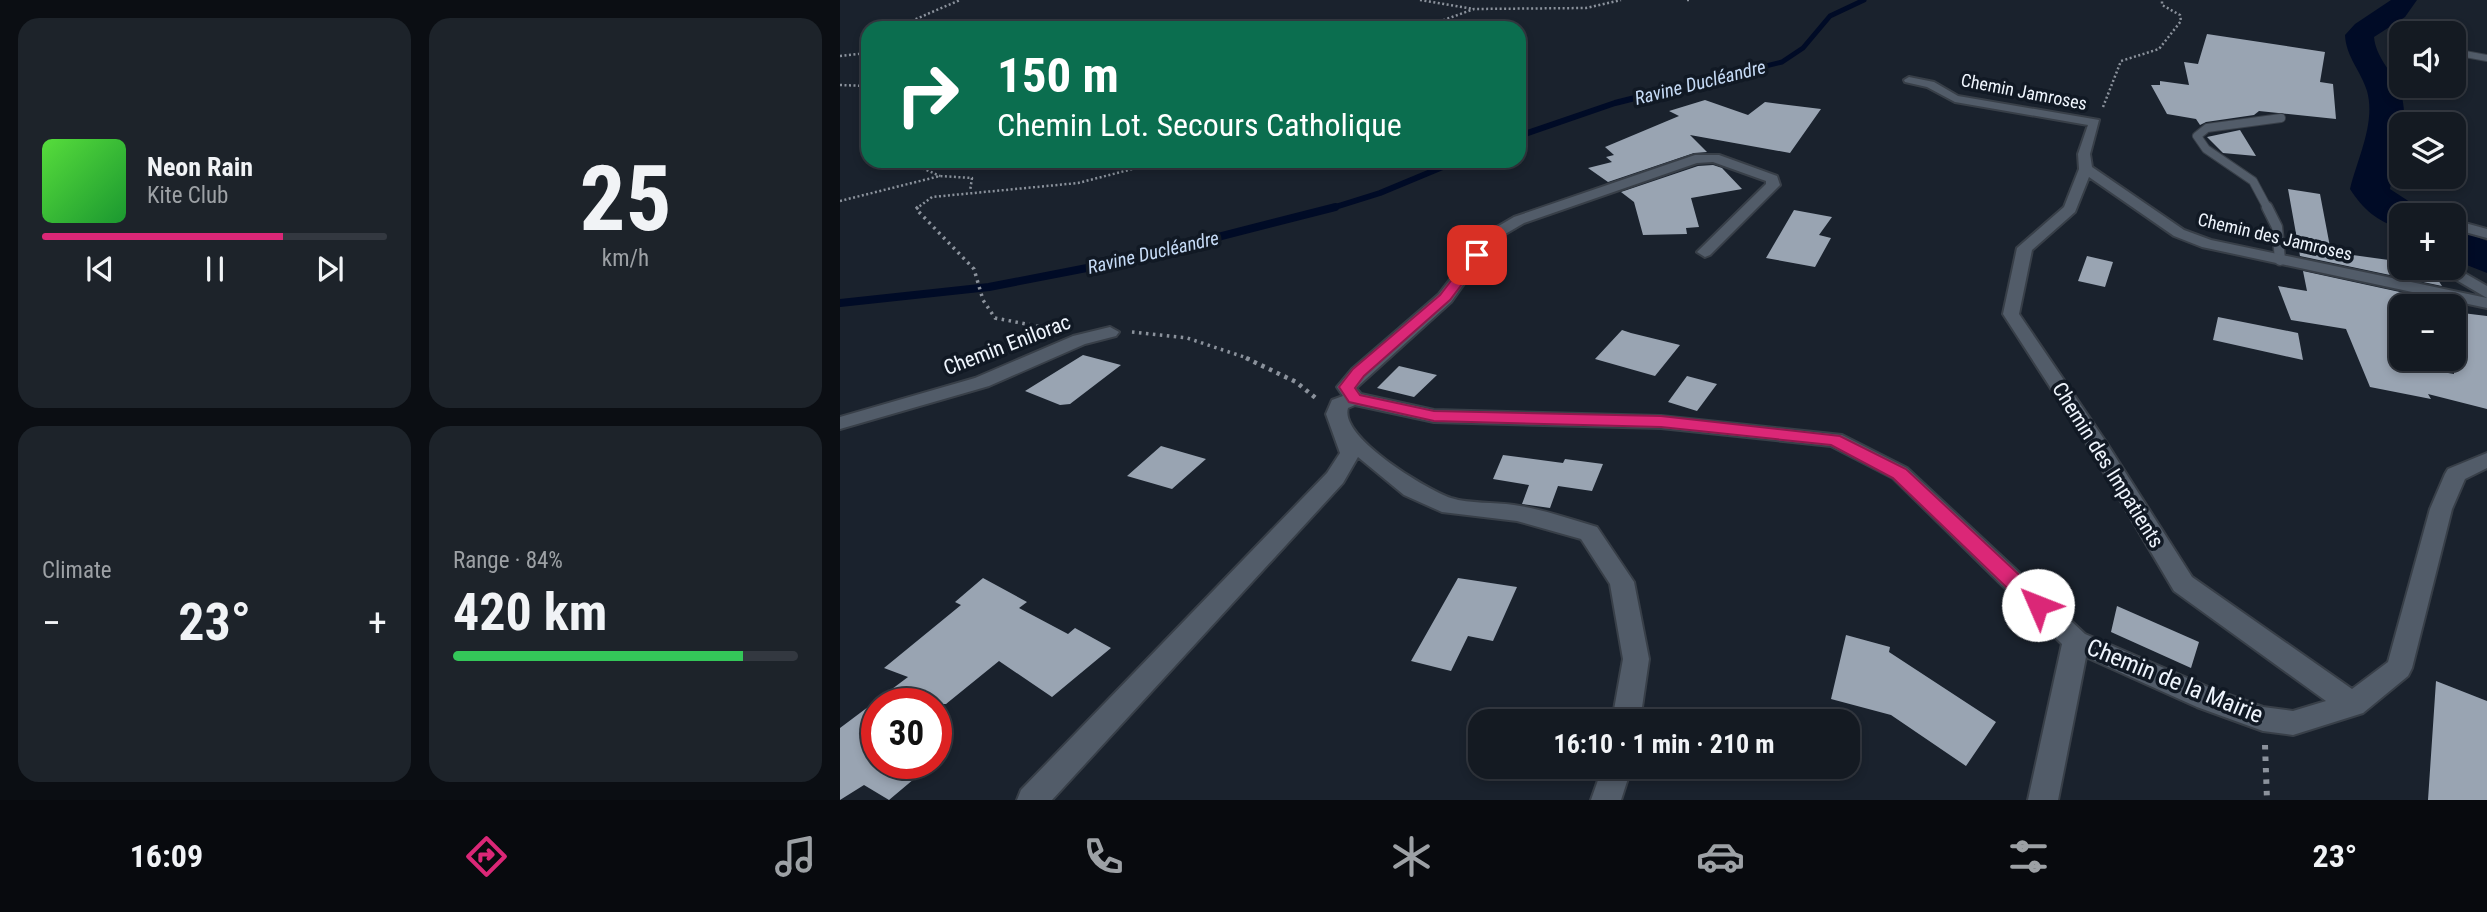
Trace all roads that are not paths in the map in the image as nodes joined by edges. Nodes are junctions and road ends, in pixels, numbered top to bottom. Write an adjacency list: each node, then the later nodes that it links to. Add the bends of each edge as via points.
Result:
1 (2466, 54): 2 (lane)
2 (2487, 58)
3 (1909, 80): 5 (street, Chemin Jamroses, via 1930,84 1955,99 2095,123 2084,154)
4 (2281, 118): 9 (lane, via 2207,128 2197,136 2206,149 2253,181 2277,227)
5 (2085, 169): 9 (street, Chemin des Jamroses, via 2179,233); 19 (street, Chemin des Impatients, via 2070,209 2025,248 2011,314 2183,584)
6 (2466, 228): 7 (street)
7 (2487, 234)
8 (1705, 252): 14 (street, via 1773,185 1772,179 1714,158 1695,159 1519,220 1490,237 1445,298 1346,387)
9 (2280, 260): 12 (street, Chemin des Jamroses)
10 (2465, 280): 11 (street)
11 (2487, 293)
12 (2487, 303)
13 (1110, 332): 15 (street, Chemin Enilorac, via 1079,340 982,382)
14 (1354, 399): 16 (street, via 1339,404 1336,414); 18 (street, Chemin de la Mairie, via 1434,416 1661,422 1835,440 1900,473)
15 (840, 423)
16 (1346, 436): 20 (street, via 1412,489 1450,506 1517,513 1589,533 1622,582 1636,659); 22 (street, via 1350,453 1335,478)
17 (2487, 460): 19 (street, Chemin de la Mairie, via 2456,474 2446,497 2399,668)
18 (2076, 641): 19 (street, Chemin de la Mairie, via 2263,719 2293,723); 24 (street, Chemin de la Mairie)
19 (2353, 705)
20 (1628, 709)
21 (1613, 779): 23 (street)
22 (1032, 800)
23 (1606, 800)
24 (2043, 800)

